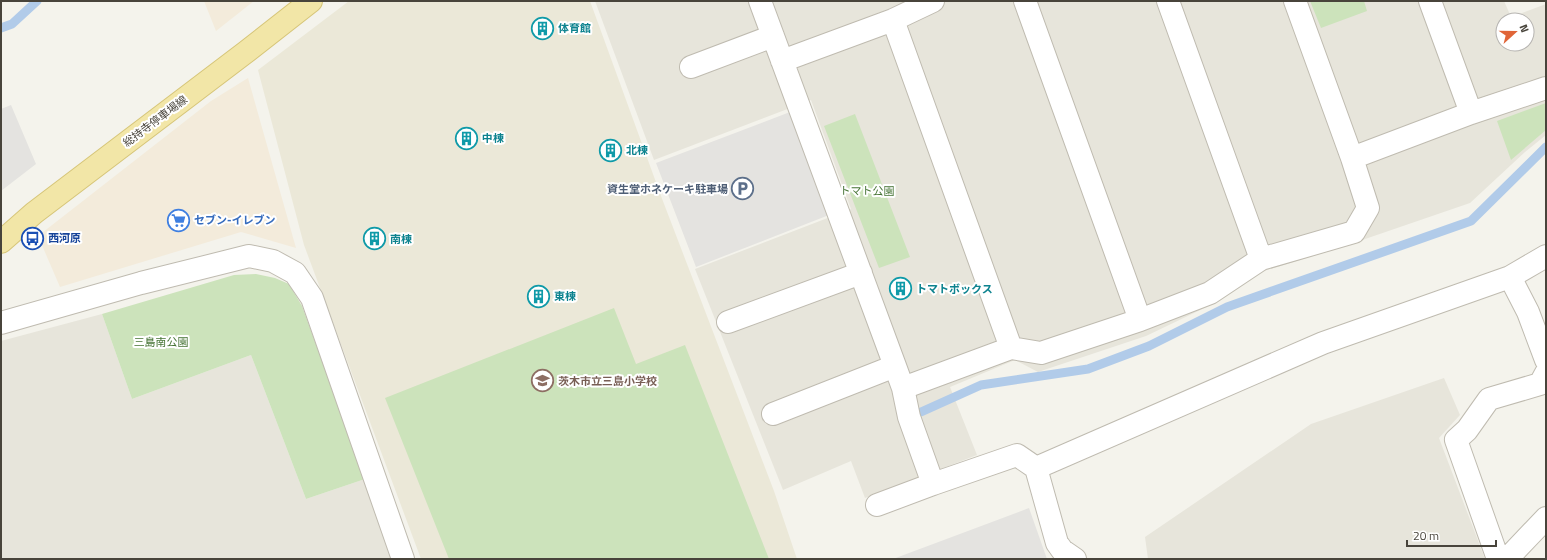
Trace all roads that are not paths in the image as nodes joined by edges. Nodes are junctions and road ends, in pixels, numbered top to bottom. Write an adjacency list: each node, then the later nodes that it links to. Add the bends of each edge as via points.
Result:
1 (311, 1): 15 (main road, 総持寺停車場線, via 34,213)
2 (760, 1): 9 (street)
3 (933, 1): 8 (street)
4 (1025, 1): 20 (street)
5 (1168, 1): 17 (street)
6 (1295, 1): 14 (street)
7 (1430, 1): 13 (street)
8 (893, 20): 10 (street); 23 (street)
9 (773, 36): 10 (street); 11 (street)
10 (782, 61): 18 (street)
11 (692, 67)
12 (1546, 88): 13 (street)
13 (1470, 113): 14 (street)
14 (1352, 158): 17 (street, via 1368,208 1354,232)
15 (1, 242)
16 (1546, 256): 19 (street)
17 (1261, 259): 20 (street, via 1210,293)
18 (861, 273): 21 (street); 25 (street)
19 (1510, 277): 24 (street, via 1528,312); 29 (street, via 1323,343)
20 (1140, 320): 23 (street, via 1042,353)
21 (728, 322)
22 (1, 323): 33 (street, via 141,283 249,256 274,260 295,273 312,298)
23 (1011, 348): 27 (street)
24 (1546, 360)
25 (895, 366): 27 (street); 28 (street)
26 (1546, 373): 35 (street, via 1540,384 1489,399 1467,430 1456,440)
27 (903, 388): 30 (street, via 909,417)
28 (773, 414)
29 (1036, 468): 30 (street, via 1017,455); 34 (street, via 1057,543)
30 (933, 484): 31 (street)
31 (877, 505)
32 (1546, 518): 36 (street)
33 (403, 559)
34 (1075, 559)
35 (1498, 559)
36 (1507, 559)

